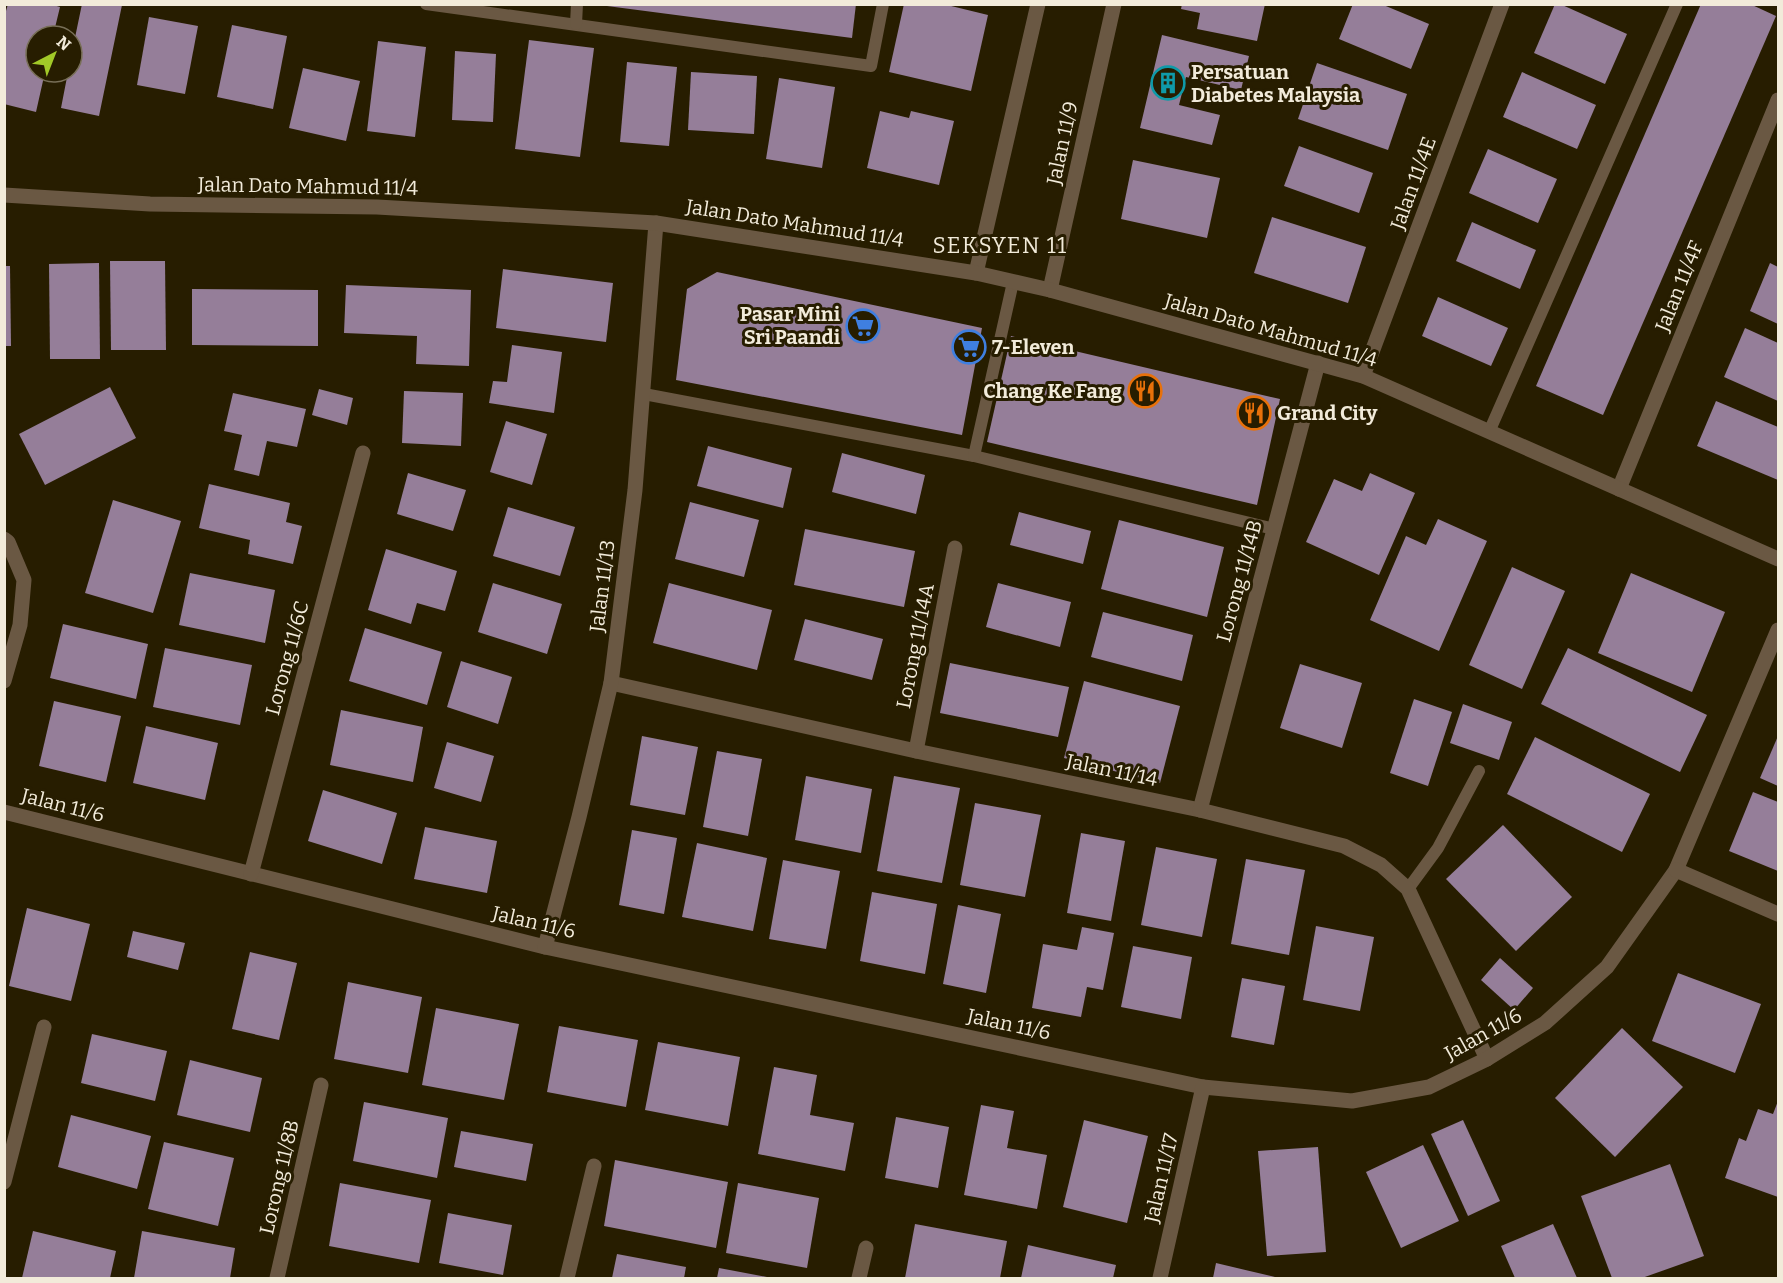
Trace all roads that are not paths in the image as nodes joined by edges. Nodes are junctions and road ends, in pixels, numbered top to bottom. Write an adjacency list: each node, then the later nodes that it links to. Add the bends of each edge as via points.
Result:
1 (426, 4): 8 (lane)
2 (577, 4): 8 (lane)
3 (883, 4): 8 (lane, via 871,66)
4 (1038, 4): 12 (street)
5 (1114, 4): 14 (street, Jalan 11/9)
6 (1502, 4): 16 (street, Jalan 11/4E)
7 (1677, 4): 18 (lane)
8 (576, 24)
9 (1779, 100): 21 (street, Jalan 11/4F)
10 (4, 195): 11 (street, Jalan Dato Mahmud 11/4, via 150,204 377,207)
11 (656, 223): 12 (street, Jalan Dato Mahmud 11/4); 17 (street, Jalan 11/13)
12 (976, 273): 13 (street, Jalan Dato Mahmud 11/4)
13 (1013, 282): 14 (street, Jalan Dato Mahmud 11/4); 20 (lane)
14 (1050, 290): 15 (street, Jalan Dato Mahmud 11/4)
15 (1318, 363): 16 (street, Jalan Dato Mahmud 11/4); 22 (street, Lorong 11/14B)
16 (1363, 376): 18 (street, Jalan Dato Mahmud 11/4)
17 (644, 394): 20 (lane); 28 (street, Jalan 11/13)
18 (1489, 432): 21 (street, Jalan Dato Mahmud 11/4)
19 (363, 453): 34 (street, Lorong 11/6C)
20 (974, 456): 22 (lane)
21 (1618, 489): 25 (street, Jalan Dato Mahmud 11/4)
22 (1274, 529): 31 (street, Lorong 11/14B)
23 (4, 539): 27 (street, via 24,580 20,624)
24 (955, 548): 29 (street, Lorong 11/14A)
25 (1779, 559)
26 (1779, 630): 33 (street, Jalan 11/6)
27 (4, 681)
28 (611, 683): 29 (street, Jalan 11/14); 37 (street, Jalan 11/13)
29 (916, 751): 31 (street, Jalan 11/14)
30 (1479, 771): 35 (lane, via 1438,848)
31 (1200, 810): 35 (street, Jalan 11/14, via 1344,846 1381,865)
32 (4, 812): 34 (street, Jalan 11/6)
33 (1676, 870): 36 (street); 39 (street, Jalan 11/6, via 1606,967 1545,1023)
34 (251, 874): 37 (street, Jalan 11/6)
35 (1408, 889): 39 (street, Jalan 11/14)
36 (1779, 914)
37 (545, 947): 41 (street, Jalan 11/6)
38 (44, 1027): 43 (street)
39 (1487, 1059): 41 (street, Jalan 11/6, via 1429,1087 1352,1101)
40 (321, 1085): 45 (street, Lorong 11/8B)
41 (1203, 1087): 48 (street, Jalan 11/17)
42 (594, 1166): 46 (street)
43 (4, 1182)
44 (866, 1248): 47 (street)
45 (277, 1278)
46 (567, 1278)
47 (859, 1278)
48 (1160, 1278)

